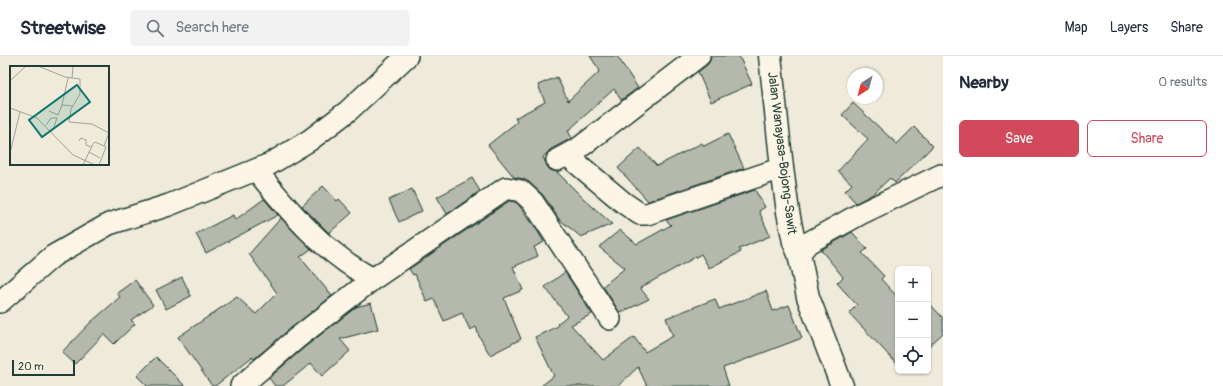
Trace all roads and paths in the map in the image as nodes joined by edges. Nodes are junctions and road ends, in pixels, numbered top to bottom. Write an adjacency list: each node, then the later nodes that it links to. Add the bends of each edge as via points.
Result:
1 (407, 56): 5 (street, via 348,111 310,140)
2 (699, 56): 4 (street, via 579,148 562,157 640,214 647,214)
3 (770, 56): 4 (main road, Jalan Wanayasa-Bojong-Sawit)
4 (782, 168): 7 (main road, Jalan Wanayasa-Bojong-Sawit, via 788,212)
5 (256, 170): 8 (street, via 283,203 329,248); 9 (street, via 109,224 53,256)
6 (941, 175): 7 (street, via 860,214 808,243)
7 (799, 254): 12 (main road, Jalan Wanayasa-Bojong-Sawit, via 808,298)
8 (373, 279): 10 (street, via 506,188 521,191 533,202); 11 (street)
9 (0, 302)
10 (610, 319)
11 (241, 386)
12 (842, 386)

